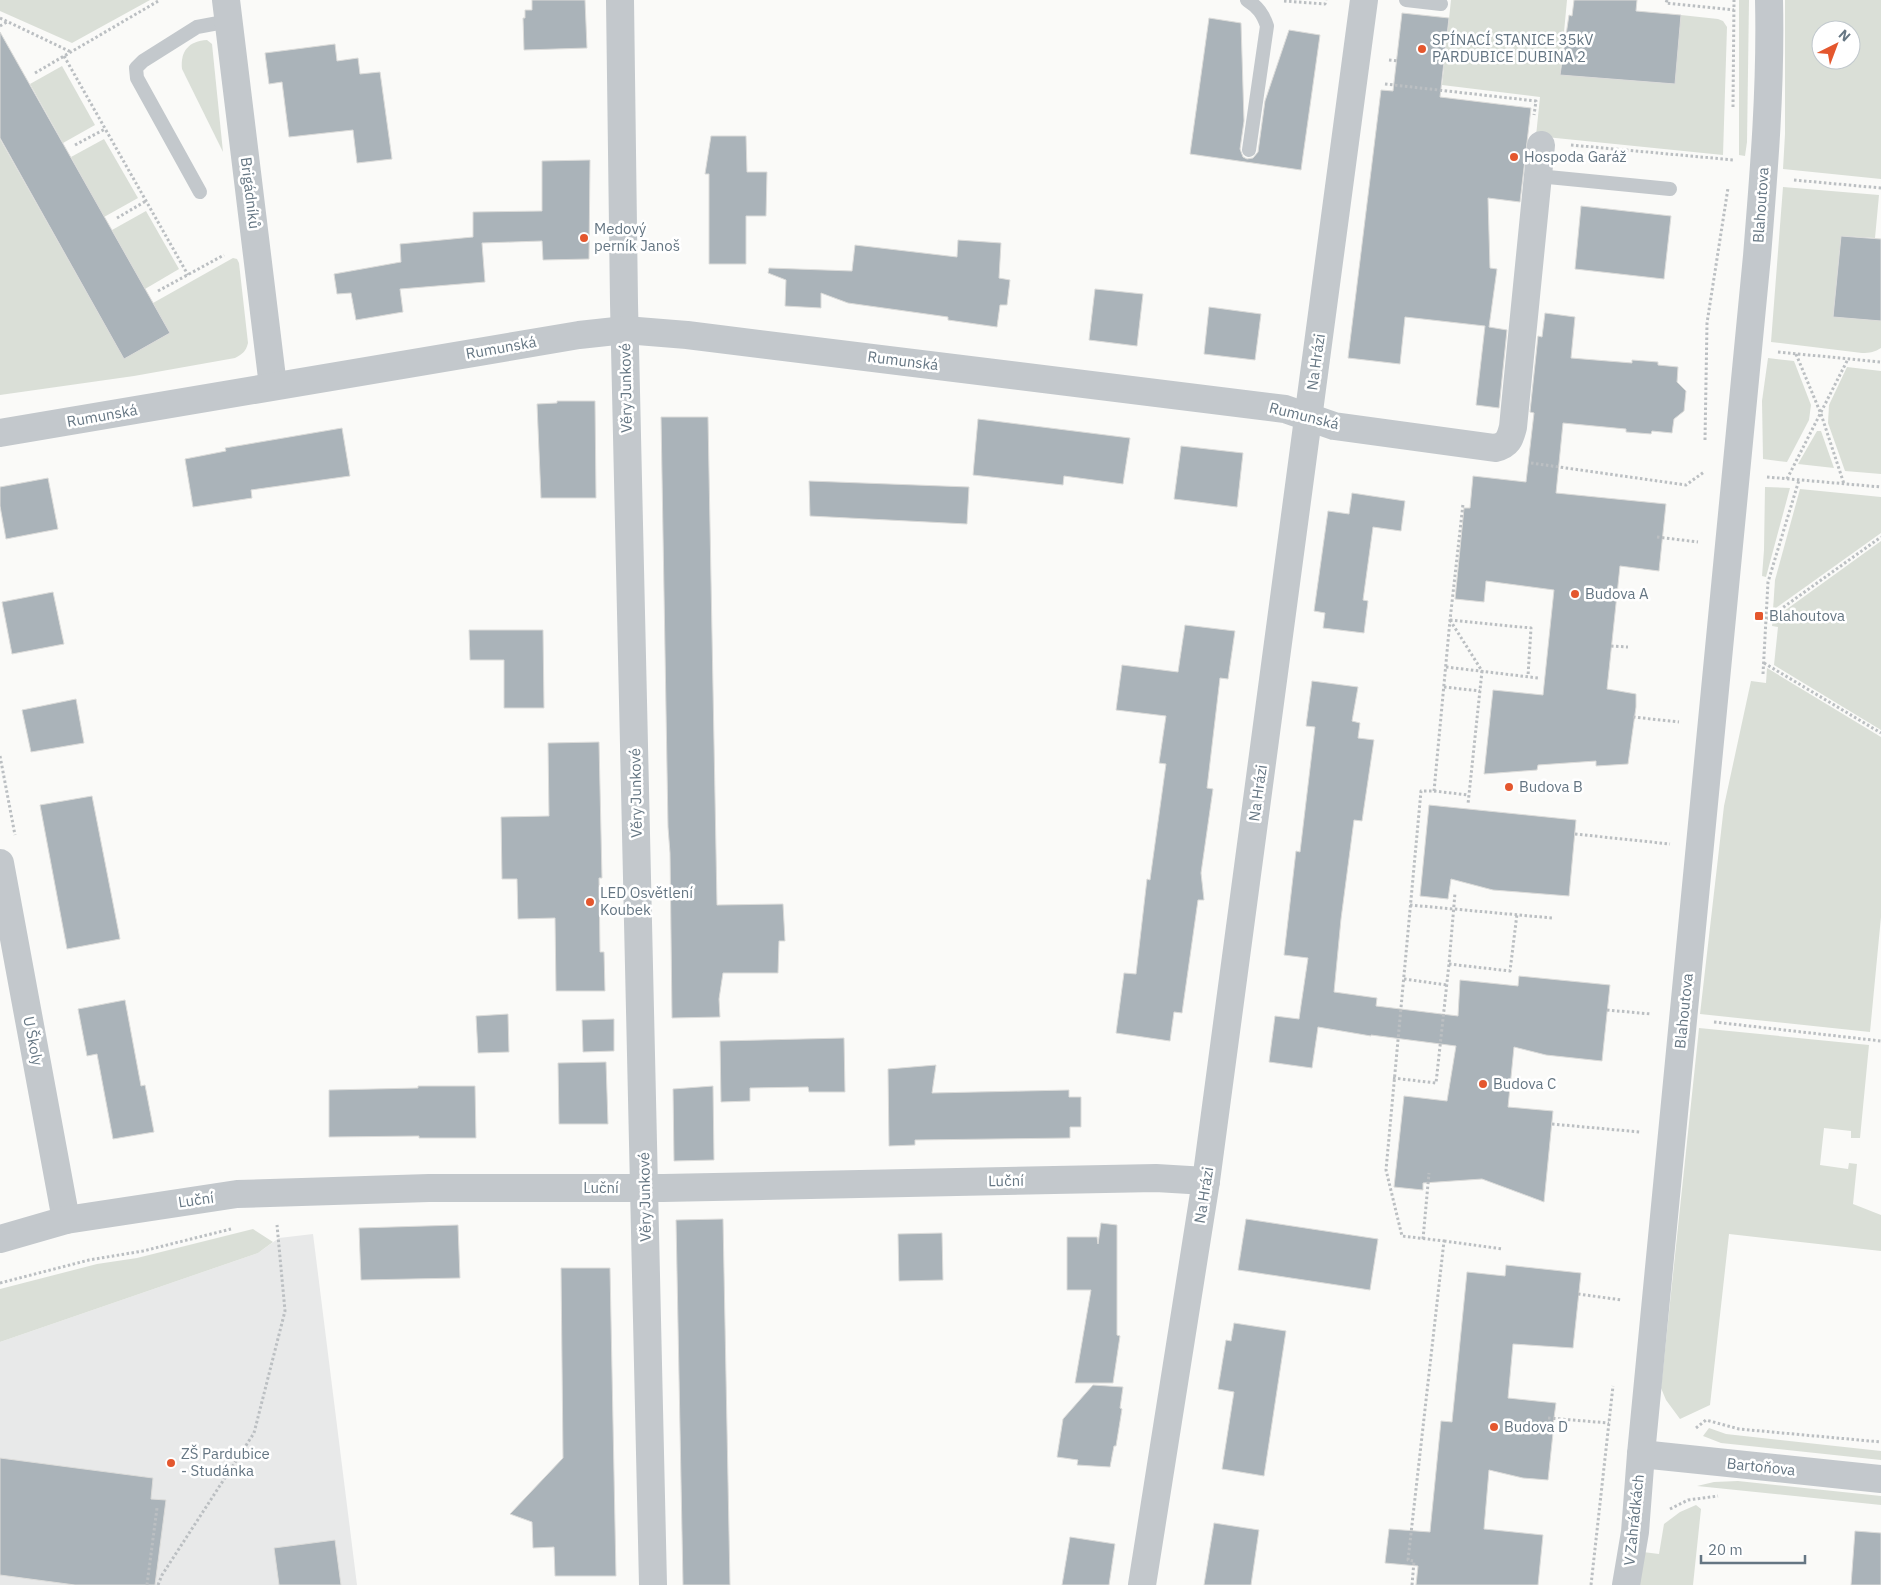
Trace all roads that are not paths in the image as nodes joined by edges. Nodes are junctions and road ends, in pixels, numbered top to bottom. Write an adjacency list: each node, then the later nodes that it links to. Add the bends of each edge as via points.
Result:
1 (620, 0): 13 (street, Věry Junkové)
2 (1364, 0): 15 (street, Na Hrázi)
3 (1406, 0): 6 (lane)
4 (1770, 0): 22 (street, Blahoutova, via 1764,178)
5 (1252, 3): 9 (lane, via 1264,15 1267,26)
6 (1441, 4)
7 (227, 10): 12 (lane, via 136,68 137,78); 14 (street, Brigádníků)
8 (1541, 146): 10 (street)
9 (1249, 150)
10 (1538, 176): 11 (lane); 15 (street, Rumunská, via 1509,442 1495,448 1334,426)
11 (1670, 189)
12 (200, 192)
13 (625, 330): 14 (street, Rumunská); 15 (street, Rumunská, via 1285,408); 19 (street, Věry Junkové)
14 (273, 386): 16 (street, Rumunská)
15 (1308, 416): 18 (street, Na Hrázi)
16 (0, 433)
17 (8, 853): 20 (street, U Školy)
18 (1206, 1181): 19 (street, Luční, via 1156,1178); 25 (street, Na Hrázi)
19 (645, 1188): 20 (street, Luční, via 429,1188 237,1194); 24 (street, Věry Junkové)
20 (66, 1220): 21 (street, Luční)
21 (0, 1239)
22 (1641, 1454): 23 (street, Bartoňova); 26 (street, V Zahrádkách, via 1635,1532)
23 (1881, 1479)
24 (653, 1585)
25 (1142, 1585)
26 (1626, 1585)

